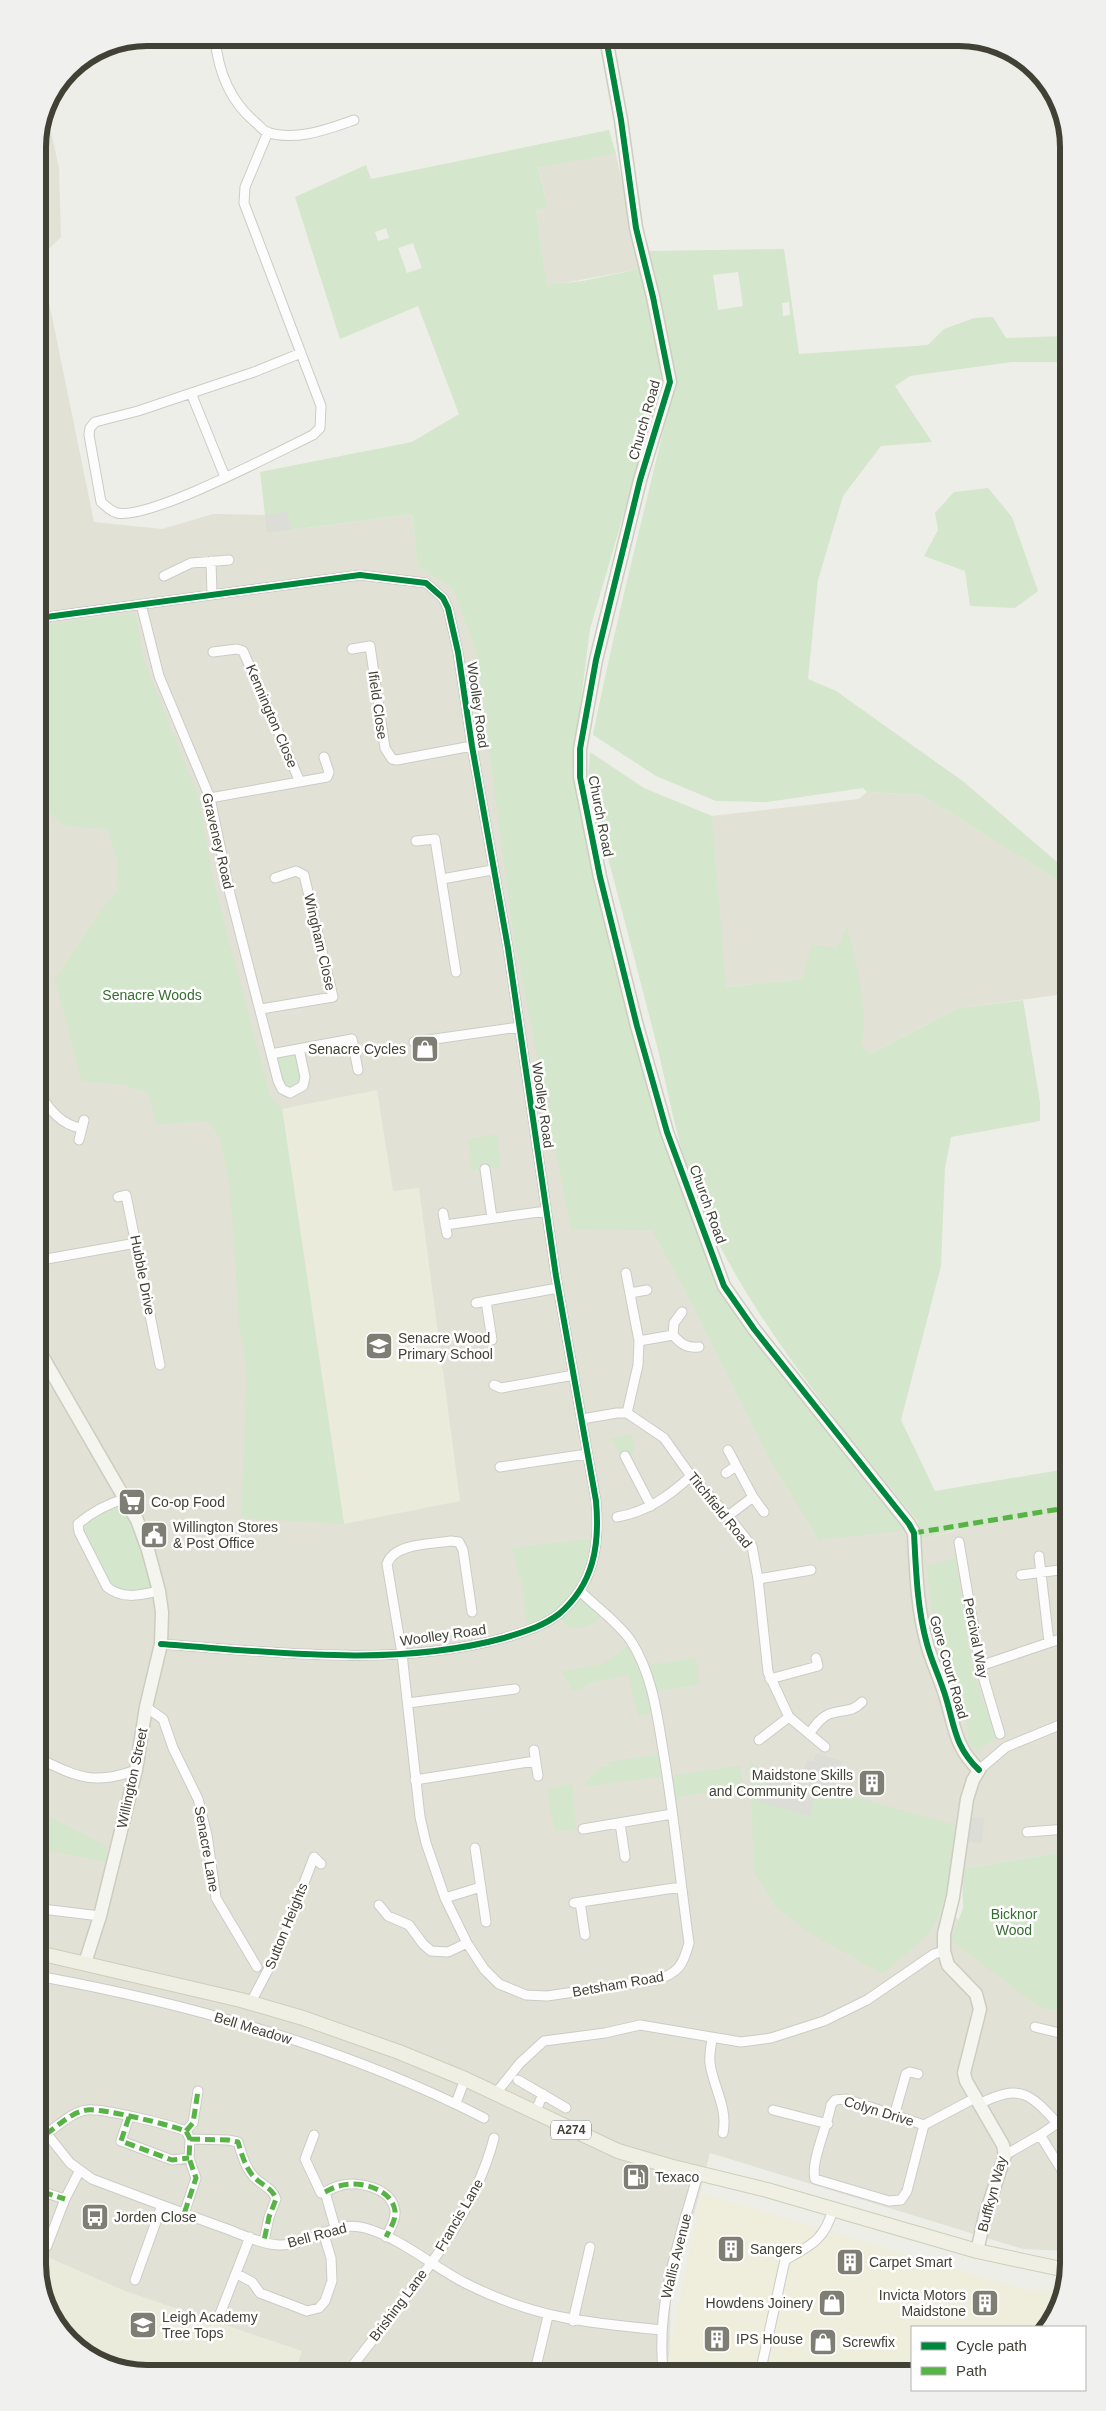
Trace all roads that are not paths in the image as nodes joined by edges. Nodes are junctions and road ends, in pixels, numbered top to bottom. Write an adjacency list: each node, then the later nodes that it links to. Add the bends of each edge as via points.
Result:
1 (216, 46): 4 (street, via 226,84 242,111)
2 (607, 46): 70 (street, Church Road, via 636,228 670,382 640,480 596,660 580,749 580,777 598,868 667,1132 724,1286 754,1330)
3 (354, 120): 4 (street, via 326,130 293,135)
4 (268, 132): 5 (street, via 245,187 244,202)
5 (301, 353): 6 (street); 7 (street, via 321,406 320,428 313,435)
6 (192, 393): 7 (street); 7 (street, via 95,422 90,428 90,442 101,502 117,513 156,507)
7 (225, 477)
8 (230, 560): 9 (street)
9 (211, 561): 10 (street, via 191,563); 11 (street)
10 (164, 576)
11 (212, 594): 12 (street, Woolley Road); 16 (street, Woolley Road, via 360,574 426,583 443,598 448,608)
12 (141, 604): 13 (street, Woolley Road); 19 (street, Graveney Road, via 159,676)
13 (46, 617)
14 (352, 649): 16 (street, Ifield Close, via 370,646 385,748 392,759)
15 (213, 652): 18 (street, Kennington Close, via 243,651)
16 (472, 746): 21 (street, Woolley Road)
17 (324, 757): 18 (street, Kennington Close, via 329,772 327,777)
18 (300, 782): 19 (street, Kennington Close)
19 (210, 798): 25 (street, Graveney Road, via 230,894)
20 (416, 841): 23 (street, via 435,839)
21 (492, 870): 23 (street); 26 (street, Woolley Road, via 508,948)
22 (274, 878): 25 (street, Wingham Close, via 296,872 304,875 333,997)
23 (442, 879): 24 (street)
24 (456, 972)
25 (260, 1009): 29 (street, Graveney Road)
26 (518, 1027): 27 (street); 35 (street, Woolley Road)
27 (414, 1042)
28 (299, 1049): 29 (street); 29 (street, Graveney Road, via 305,1077 303,1086 290,1092 282,1089); 30 (street, via 352,1040)
29 (271, 1054)
30 (358, 1070)
31 (46, 1103): 32 (street, via 66,1125 82,1124)
32 (79, 1140)
33 (485, 1169): 37 (street)
34 (118, 1196): 38 (street, Hubble Drive, via 126,1195)
35 (546, 1211): 37 (street); 41 (street, Woolley Road)
36 (443, 1213): 37 (street, via 446,1230)
37 (492, 1218)
38 (136, 1243): 39 (street); 52 (street, Hubble Drive)
39 (46, 1259)
40 (626, 1274): 43 (street)
41 (558, 1288): 44 (street); 53 (street, Woolley Road)
42 (647, 1290): 43 (street)
43 (630, 1293): 49 (street)
44 (486, 1301): 45 (street); 48 (street)
45 (476, 1303)
46 (682, 1312): 47 (street, via 674,1323)
47 (673, 1335): 49 (street); 50 (street, via 681,1344)
48 (492, 1340)
49 (639, 1341): 55 (street, via 638,1365)
50 (699, 1347)
51 (46, 1363): 65 (street, Willington Street)
52 (160, 1365)
53 (574, 1375): 54 (street, via 501,1388); 56 (street, Woolley Road)
54 (494, 1385)
55 (627, 1413): 56 (street); 63 (street, Titchfield Road, via 664,1438)
56 (582, 1419): 58 (street, Woolley Road)
57 (728, 1450): 60 (street)
58 (587, 1454): 61 (street); 79 (street, Woolley Road, via 596,1501 597,1538 592,1568)
59 (625, 1456): 66 (street)
60 (736, 1466): 62 (street); 64 (street)
61 (500, 1467)
62 (726, 1473)
63 (691, 1476): 66 (street); 68 (street, Titchfield Road)
64 (753, 1497): 67 (street); 68 (street)
65 (124, 1499): 78 (street, Willington Street, via 142,1534); 78 (street, via 106,1505 84,1519 78,1524 79,1532 107,1587 114,1593 132,1596)
66 (651, 1506): 69 (street)
67 (764, 1512)
68 (728, 1516): 77 (street, Titchfield Road, via 752,1546)
69 (617, 1517)
70 (914, 1533): 102 (street, Gore Court Road, via 918,1599 926,1641 946,1698 955,1737)
71 (959, 1542): 86 (street, Percival Way)
72 (1039, 1556): 75 (street)
73 (811, 1570): 77 (street)
74 (1060, 1570): 75 (street)
75 (1042, 1574): 76 (street); 82 (street)
76 (1021, 1575)
77 (758, 1579): 87 (street, Titchfield Road)
78 (160, 1591): 83 (street, Willington Street)
79 (580, 1591): 84 (street, Woolley Road, via 559,1614 528,1631 478,1645); 105 (street, Betsham Road, via 625,1633 644,1666 657,1712)
80 (472, 1612): 84 (street, Betsham Road, via 459,1542 397,1550 387,1564)
81 (1060, 1640): 82 (street)
82 (1049, 1642): 86 (street)
83 (161, 1644): 84 (street, Woolley Road, via 301,1654); 91 (street, Willington Street)
84 (402, 1654): 90 (street, Betsham Road)
85 (816, 1658): 87 (street, via 818,1666)
86 (980, 1666): 95 (street, Percival Way)
87 (770, 1679): 92 (street, Titchfield Road)
88 (515, 1689): 90 (street)
89 (862, 1702): 94 (street, via 856,1710 829,1714)
90 (408, 1703): 104 (street, Betsham Road)
91 (146, 1707): 101 (street, Willington Street); 125 (street, Senacre Lane, via 163,1718 173,1748 198,1799 216,1898)
92 (789, 1717): 94 (street, Titchfield Road); 96 (street)
93 (1060, 1725): 102 (street, via 1006,1747)
94 (809, 1734): 97 (street, Titchfield Road)
95 (1000, 1734)
96 (759, 1740)
97 (825, 1747)
98 (534, 1750): 99 (street)
99 (535, 1761): 103 (street); 104 (street)
100 (46, 1762): 101 (street, via 89,1779)
101 (136, 1770): 118 (street, Willington Street)
102 (979, 1770): 122 (street, via 967,1799 953,1897 944,1934)
103 (538, 1776)
104 (415, 1780): 115 (street, Betsham Road, via 426,1843)
105 (672, 1814): 106 (street); 114 (street, Betsham Road)
106 (620, 1823): 107 (street); 111 (street)
107 (583, 1829)
108 (1060, 1830): 109 (street)
109 (1027, 1832)
110 (475, 1848): 113 (street)
111 (625, 1857)
112 (321, 1864): 127 (street, Sutton Heights, via 314,1857 278,1951)
113 (481, 1887): 115 (street); 119 (street)
114 (681, 1888): 120 (street, via 577,1903); 121 (street, Betsham Road, via 689,1943 684,1960 672,1974 656,1980 547,1996 526,1995 499,1984 484,1969)
115 (445, 1898): 121 (street, Betsham Road)
116 (379, 1905): 121 (street, via 388,1916 409,1924 431,1951 448,1952)
117 (46, 1909): 118 (street)
118 (100, 1916): 124 (street, Willington Street)
119 (486, 1922)
120 (585, 1935)
121 (467, 1943)
122 (944, 1952): 130 (street, via 934,1954 866,2000 824,2021 771,2038 741,2042); 137 (street, Buffkyn Way, via 948,1965 979,2001 980,2009 964,2073)
123 (46, 1955): 124 (main road, A274)
124 (85, 1963): 127 (main road, A274)
125 (257, 1967)
126 (46, 1978): 138 (street, Bell Meadow, via 239,2022)
127 (251, 2002): 132 (main road, A274, via 364,2039)
128 (1035, 2027): 129 (street)
129 (1060, 2033)
130 (712, 2039): 135 (street, via 640,2025 596,2035 544,2041 520,2063); 150 (street, via 710,2063 722,2100)
131 (918, 2074): 142 (street, via 906,2074)
132 (465, 2079): 135 (main road, A274); 138 (street)
133 (518, 2080): 136 (street)
134 (198, 2091): 151 (street)
135 (496, 2093): 141 (main road, A274)
136 (543, 2094): 139 (street); 141 (street)
137 (977, 2101): 146 (street, Colyn Drive, via 1018,2092 1038,2102); 147 (street, Colyn Drive); 155 (street, Buffkyn Way, via 1003,2145)
138 (456, 2103): 144 (street, Bell Meadow)
139 (566, 2108)
140 (774, 2110): 145 (street)
141 (535, 2113): 159 (main road, A274, via 618,2150)
142 (894, 2116): 145 (street, Colyn Drive, via 840,2098 832,2105); 147 (street, Colyn Drive)
143 (128, 2117): 148 (street, via 86,2110); 151 (street); 156 (street, via 121,2141 172,2160)
144 (484, 2118)
145 (828, 2124): 147 (street, Colyn Drive, via 813,2173 815,2180 889,2201 901,2200 907,2191)
146 (1058, 2124): 153 (street)
147 (924, 2125)
148 (46, 2130)
149 (46, 2132): 158 (street, Bell Road)
150 (723, 2132)
151 (188, 2135): 156 (street); 170 (street, via 238,2142 247,2167 255,2178 274,2192 276,2199)
152 (314, 2135): 160 (street, via 305,2159 321,2193)
153 (1040, 2135): 155 (street); 157 (street)
154 (494, 2138): 174 (street, Francis Lane, via 478,2186)
155 (1005, 2155): 173 (street, Buffkyn Way)
156 (189, 2158): 165 (street, via 196,2178)
157 (1060, 2167)
158 (79, 2172): 162 (street); 163 (street, Bell Road)
159 (698, 2174): 164 (main road, A274); 181 (street, Wallis Avenue, via 664,2297)
160 (325, 2192): 166 (street); 169 (street, via 356,2184 373,2187 383,2193 391,2200 395,2211 394,2222)
161 (46, 2193): 162 (street)
162 (65, 2198): 171 (street)
163 (162, 2205): 165 (street, Bell Road); 177 (street)
164 (833, 2208): 173 (main road, A274); 185 (street, via 828,2227 815,2242 785,2260)
165 (184, 2214): 168 (street, Bell Road)
166 (335, 2228): 167 (street, Bell Road); 169 (street, Bell Road, via 362,2227)
167 (323, 2232): 170 (street, Bell Road, via 290,2244); 176 (street, via 331,2258 332,2275 325,2301 319,2308 306,2311 260,2293 252,2282)
168 (250, 2237): 170 (street, Bell Road); 176 (street)
169 (386, 2237): 174 (street, Bell Road)
170 (264, 2241)
171 (47, 2246)
172 (590, 2247): 180 (street)
173 (977, 2251): 175 (main road, A274)
174 (430, 2262): 179 (street, Bell Road, via 497,2298); 182 (street, Brishing Lane)
175 (1060, 2269)
176 (237, 2274): 178 (street)
177 (135, 2280)
178 (220, 2314)
179 (548, 2316): 180 (street, Bell Road); 183 (street)
180 (573, 2321): 181 (street, Bell Road)
181 (662, 2330): 184 (street, Wallis Avenue)
182 (353, 2365)
183 (536, 2365)
184 (663, 2365)
185 (762, 2365)

